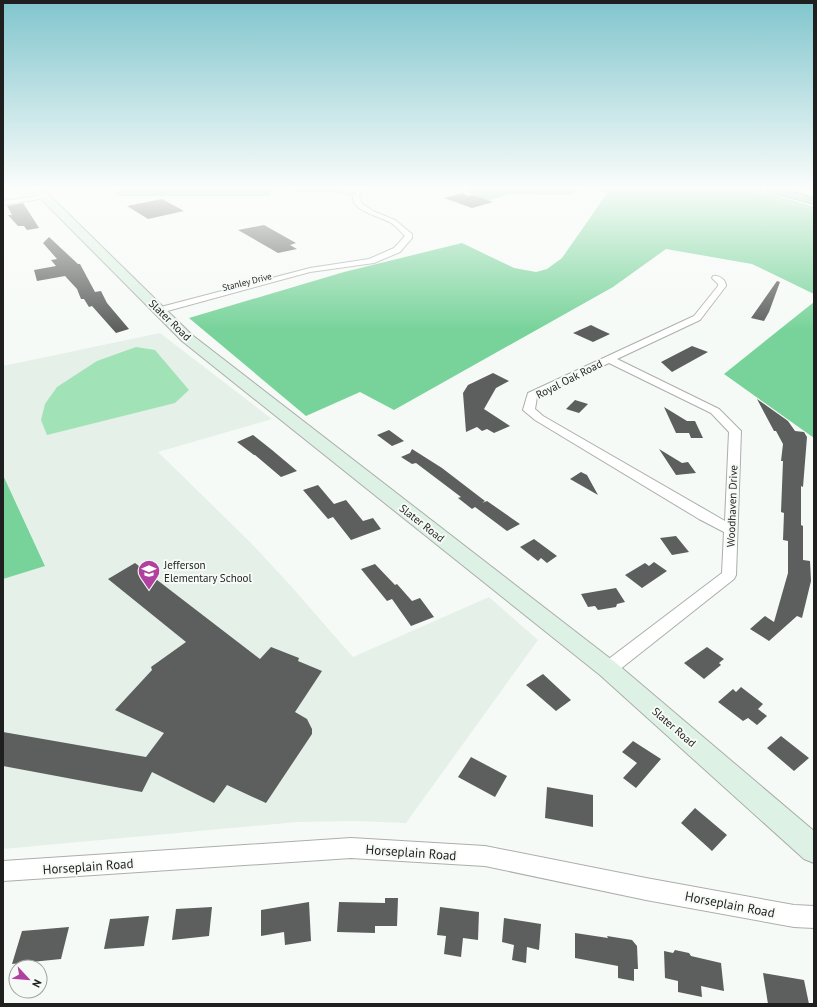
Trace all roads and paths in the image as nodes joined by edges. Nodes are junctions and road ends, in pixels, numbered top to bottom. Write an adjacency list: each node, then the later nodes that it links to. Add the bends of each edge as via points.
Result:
1 (84, 236): 5 (main road, Slater Road)
2 (410, 236): 3 (street, Stanley Drive, via 397,250 372,261)
3 (341, 266): 5 (street, Stanley Drive, via 310,270 198,301); 5 (street, Stanley Drive, via 299,270)
4 (716, 278): 6 (street, Royal Oak Road, via 722,286 698,318)
5 (157, 308): 8 (main road, Slater Road, via 187,338)
6 (609, 359): 7 (street, Woodhaven Drive, via 715,411 735,431); 7 (street, Royal Oak Road, via 532,396 529,410 704,516)
7 (732, 530): 8 (street, Woodhaven Drive, via 729,575)
8 (608, 669): 9 (main road, Slater Road)
9 (814, 849)
10 (3, 871): 11 (street, Horseplain Road, via 352,848 485,856 646,889 794,916)
11 (814, 917)

